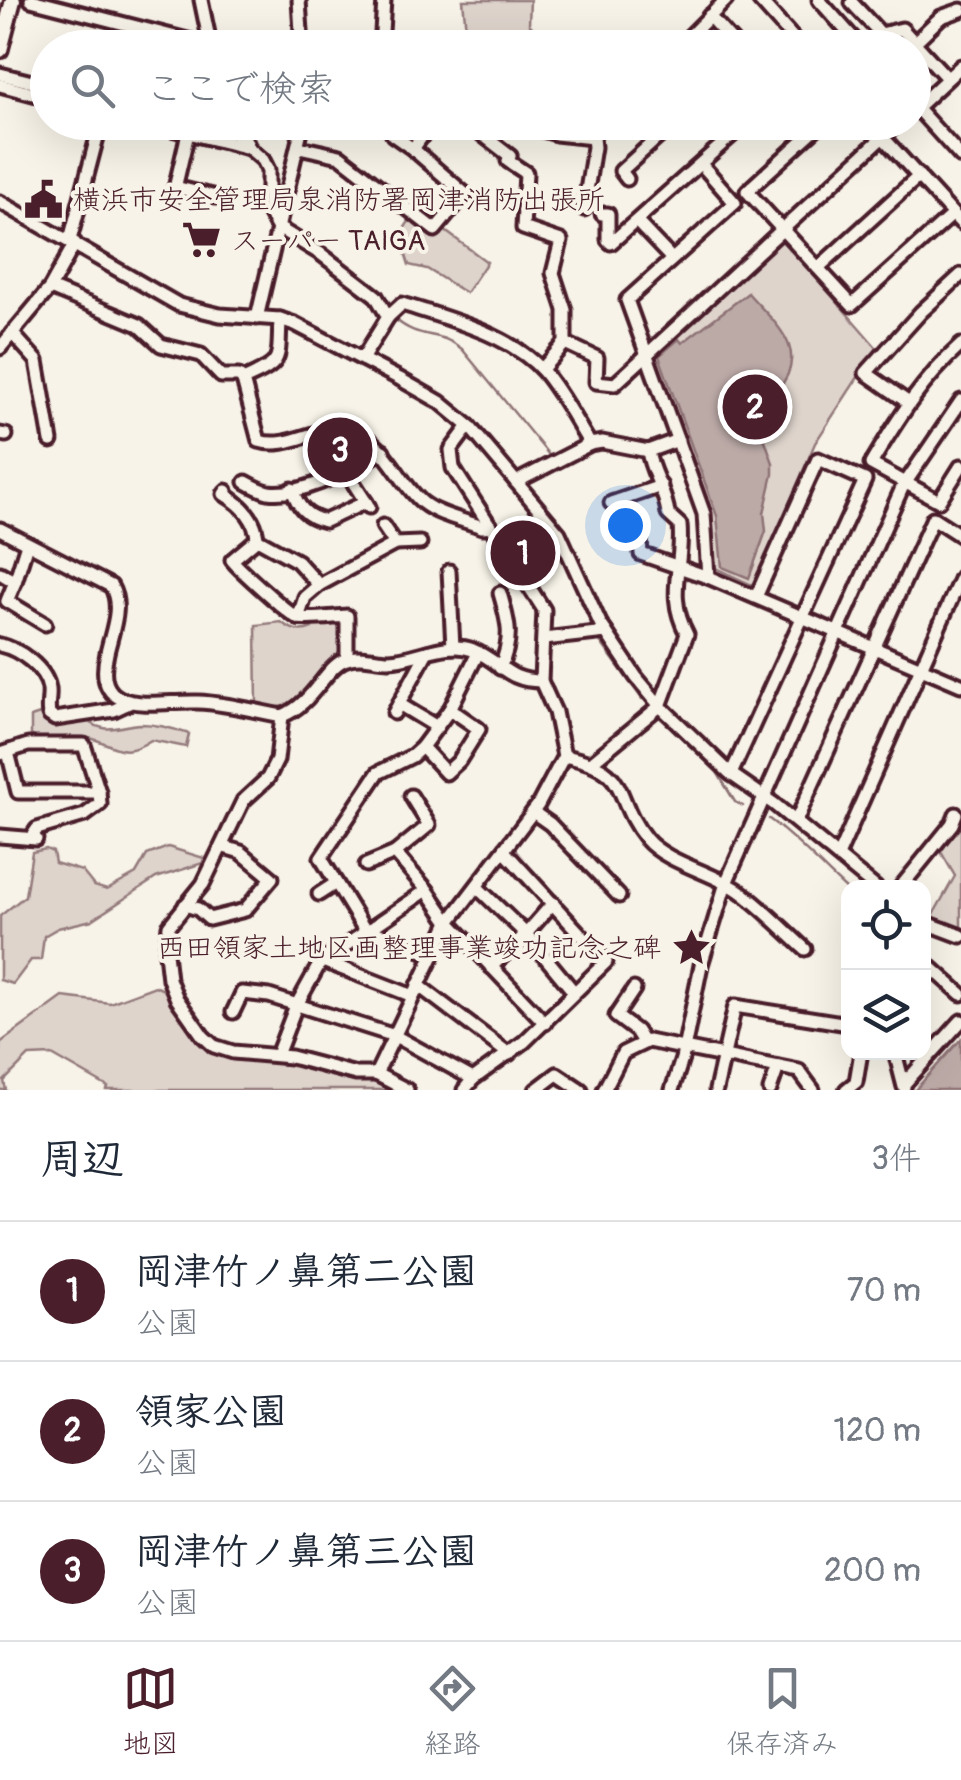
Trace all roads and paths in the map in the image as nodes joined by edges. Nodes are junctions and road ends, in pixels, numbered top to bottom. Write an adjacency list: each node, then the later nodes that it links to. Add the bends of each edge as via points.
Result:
1 (14, 0): 22 (main road)
2 (31, 0): 12 (street)
3 (201, 0): 13 (street)
4 (299, 0): 14 (street)
5 (384, 0): 15 (street)
6 (726, 0): 11 (street)
7 (759, 0): 18 (street)
8 (819, 0): 19 (street)
9 (852, 3): 20 (street)
10 (961, 10): 21 (street)
11 (709, 16): 16 (street); 17 (street)
12 (146, 30)
13 (207, 30)
14 (301, 30)
15 (382, 30)
16 (695, 30)
17 (722, 30)
18 (786, 30)
19 (846, 30)
20 (877, 30)
21 (928, 30)
22 (0, 50)
23 (931, 60): 26 (street)
24 (961, 66): 26 (street)
25 (0, 74): 27 (street)
26 (947, 78): 29 (street)
27 (30, 82)
28 (0, 86): 30 (street)
29 (931, 93)
30 (30, 94)
31 (931, 126): 48 (street)
32 (97, 140): 60 (street)
33 (186, 140): 52 (street, via 174,192)
34 (238, 140): 45 (street)
35 (300, 140): 46 (street)
36 (399, 140): 47 (street)
37 (419, 140): 47 (street)
38 (489, 140): 69 (street, via 526,173 523,228 561,241 553,273 565,310)
39 (593, 140): 54 (street)
40 (655, 140): 51 (street, via 621,171)
41 (728, 140): 49 (street)
42 (803, 140): 59 (street, via 748,191)
43 (880, 140): 59 (street)
44 (886, 140): 50 (street)
45 (246, 142): 58 (street, via 268,170 268,211)
46 (299, 147): 47 (street, via 340,156 436,230 465,194); 58 (street)
47 (412, 150)
48 (961, 157)
49 (702, 164): 57 (street); 61 (street, via 735,203)
50 (919, 176): 56 (street); 62 (street)
51 (627, 178)
52 (216, 197)
53 (0, 202): 60 (street)
54 (584, 209)
55 (602, 214): 57 (street, via 608,214 610,244)
56 (957, 218): 62 (street, via 852,305)
57 (637, 222): 61 (street)
58 (277, 227): 65 (street, via 376,296); 66 (street)
59 (781, 230): 62 (street); 72 (street)
60 (73, 241): 64 (street); 66 (street, via 179,305)
61 (672, 259): 72 (street, via 627,300)
62 (818, 268)
63 (961, 275): 77 (street, via 866,374)
64 (50, 288): 68 (street); 75 (street, via 139,326 162,346 200,356 221,376)
65 (388, 317): 73 (street); 74 (street, via 402,304 441,316 508,345)
66 (257, 318): 67 (street)
67 (280, 320): 73 (street); 75 (street, via 278,360)
68 (12, 333): 71 (street); 80 (street, via 37,360)
69 (565, 343): 72 (street, via 597,358 600,385 615,384); 74 (street)
70 (961, 344): 77 (street)
71 (0, 348)
72 (646, 353): 79 (street)
73 (362, 359): 78 (street)
74 (542, 369): 81 (street)
75 (243, 380): 82 (street, via 259,441 273,446 337,430)
76 (961, 401): 86 (street)
77 (909, 404): 86 (street, via 871,464)
78 (469, 426): 88 (street); 94 (street, via 450,458)
79 (678, 440): 83 (street); 106 (street, via 704,514)
80 (51, 441)
81 (590, 444): 83 (street); 88 (street)
82 (383, 451): 85 (street); 94 (street, via 426,505)
83 (648, 451): 89 (street)
84 (961, 466): 86 (street, via 939,501)
85 (347, 472): 90 (street); 90 (street, via 368,505 335,518 308,516)
86 (906, 481): 115 (street)
87 (246, 482): 90 (street, via 264,491)
88 (516, 482): 114 (street, via 559,533)
89 (661, 486): 92 (street); 102 (street, via 668,514 680,525)
90 (292, 489)
91 (226, 491): 97 (street, via 244,508)
92 (612, 503)
93 (383, 526): 101 (street)
94 (491, 526): 116 (street, via 508,564 544,610)
95 (0, 529): 100 (street)
96 (961, 536): 119 (street, via 934,518)
97 (257, 539): 108 (street); 112 (street, via 232,560)
98 (640, 539): 102 (street, via 641,554)
99 (420, 543): 101 (street)
100 (27, 544): 107 (street); 127 (street, via 110,586 118,606 103,668 113,695)
101 (396, 544): 108 (street)
102 (679, 568): 106 (street); 128 (street, via 674,588 687,634)
103 (449, 571): 118 (street)
104 (0, 573): 107 (street)
105 (961, 577): 123 (street)
106 (708, 578): 110 (street)
107 (15, 582): 113 (street, via 7,601)
108 (319, 585): 112 (street)
109 (500, 593): 124 (street, via 510,646)
110 (756, 597): 111 (street); 111 (street, via 818,459 865,480)
111 (802, 616): 115 (street); 136 (street)
112 (298, 618): 122 (street, via 346,616)
113 (44, 624)
114 (606, 632): 116 (street); 128 (street)
115 (838, 632): 119 (street); 139 (street)
116 (544, 639): 125 (street)
117 (0, 645): 127 (street, via 40,670 49,686 49,715 56,719)
118 (453, 648): 120 (street); 121 (street)
119 (874, 648): 123 (street); 142 (street)
120 (428, 652): 122 (street); 131 (street, via 397,708)
121 (478, 653): 124 (street); 129 (street)
122 (347, 658): 130 (street)
123 (920, 667): 126 (street); 147 (street)
124 (500, 668): 125 (street, via 521,681)
125 (540, 681): 134 (street)
126 (961, 685)
127 (129, 703): 130 (street, via 202,702)
128 (660, 706): 135 (street); 136 (street)
129 (450, 709): 131 (street); 132 (street, via 479,729 459,761 446,773)
130 (282, 716): 144 (street, via 276,760 244,801)
131 (437, 727): 132 (street)
132 (422, 747): 151 (street, via 378,773 321,858)
133 (4, 753): 137 (street, via 18,792); 137 (street, via 47,743 84,745)
134 (564, 756): 135 (street); 140 (street)
135 (592, 762): 152 (street, via 616,781 647,840)
136 (731, 774): 139 (street)
137 (100, 792): 143 (street, via 100,804 85,815 37,829 34,839)
138 (412, 796): 145 (street, via 429,825)
139 (764, 797): 142 (street); 152 (street)
140 (533, 812): 146 (street); 156 (street)
141 (956, 814): 150 (street)
142 (796, 821): 147 (street)
143 (0, 836)
144 (224, 847): 158 (street); 158 (street, via 241,852 272,878 246,910 208,919)
145 (395, 852): 148 (street); 154 (street)
146 (504, 852): 153 (street); 157 (street)
147 (838, 856): 149 (street)
148 (366, 865)
149 (866, 880)
150 (906, 880)
151 (336, 883): 155 (street); 161 (street)
152 (726, 883): 164 (street); 180 (street)
153 (477, 887): 159 (street); 162 (street)
154 (427, 890): 159 (street); 161 (street)
155 (319, 894)
156 (620, 896)
157 (552, 902): 162 (street); 171 (street, via 606,962)
158 (185, 905): 182 (street, via 167,939 177,1000 214,1046)
159 (449, 922): 165 (street); 167 (street)
160 (931, 925): 163 (street)
161 (368, 931): 165 (street); 166 (street)
162 (526, 934): 167 (street); 171 (street)
163 (961, 936)
164 (805, 949)
165 (433, 955): 170 (street)
166 (324, 961): 170 (street); 173 (street)
167 (491, 967): 176 (street)
168 (929, 970): 172 (street)
169 (634, 989): 179 (street, via 616,1016)
170 (415, 990): 178 (street); 181 (street)
171 (574, 992): 176 (street)
172 (961, 994)
173 (296, 1007): 174 (street, via 242,993); 178 (street); 182 (street)
174 (233, 1012)
175 (961, 1021): 189 (street)
176 (544, 1023): 181 (street)
177 (841, 1023): 183 (street, via 735,1006)
178 (395, 1036): 187 (street); 188 (street)
179 (643, 1042): 180 (street); 193 (street, via 623,1053)
180 (685, 1048): 183 (street); 194 (street)
181 (509, 1054): 188 (street)
182 (277, 1055): 187 (street)
183 (726, 1056): 186 (street); 195 (street)
184 (860, 1060): 198 (street, via 856,1082)
185 (898, 1060): 189 (street)
186 (778, 1067): 196 (street); 197 (street, via 799,1071)
187 (376, 1074): 190 (street)
188 (469, 1084)
189 (904, 1087)
190 (406, 1090)
191 (536, 1090): 192 (street, via 556,1074)
192 (581, 1090)
193 (604, 1090)
194 (672, 1090)
195 (716, 1090)
196 (770, 1090)
197 (813, 1090)
198 (846, 1090)

